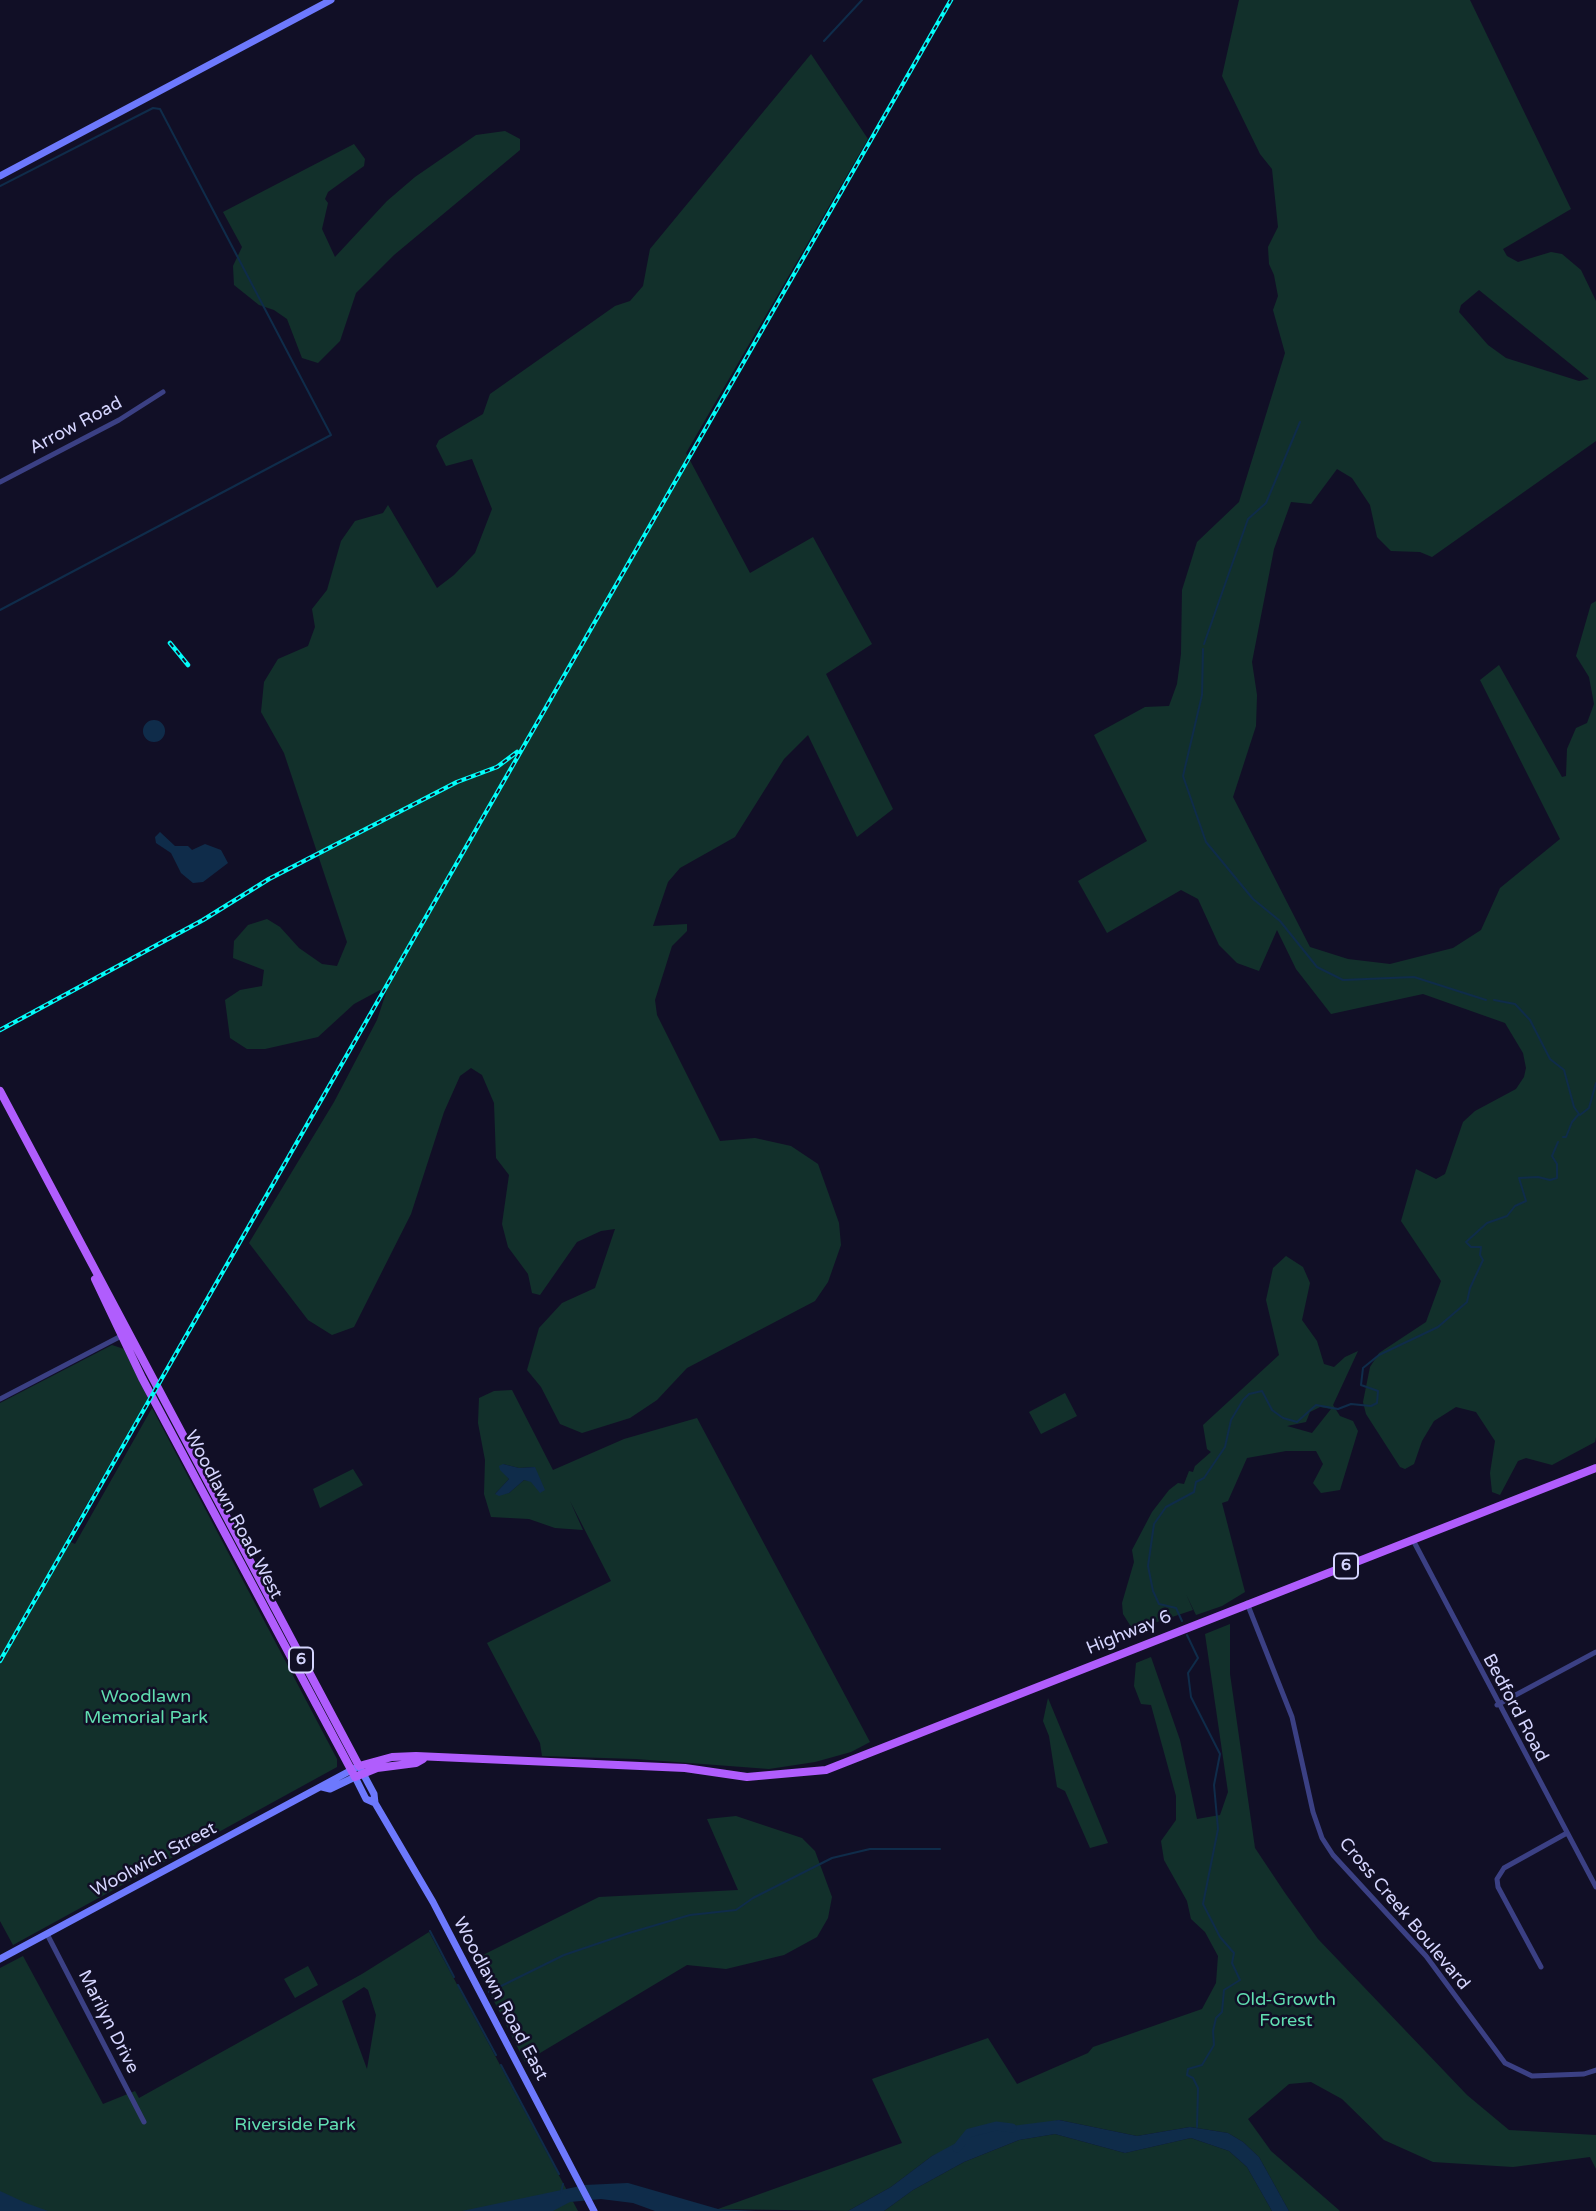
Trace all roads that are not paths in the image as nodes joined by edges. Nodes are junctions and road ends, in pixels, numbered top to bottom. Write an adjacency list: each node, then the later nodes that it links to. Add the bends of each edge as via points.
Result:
1 (331, 0): 2 (main road)
2 (0, 176)
3 (163, 392): 4 (street, Arrow Road)
4 (0, 481)
5 (0, 1091): 6 (main road, Woodlawn Road West / 6)
6 (125, 1334): 7 (street); 14 (main road, Woodlawn Road West / 6)
7 (0, 1399)
8 (1596, 1468): 9 (main road, Highway 6 / 6)
9 (1413, 1540): 10 (main road, Highway 6 / 6); 12 (street, Bedford Road)
10 (1248, 1603): 13 (main road, Highway 6 / 6, via 826,1770 747,1777); 20 (street, Cross Creek Boulevard, via 1292,1717 1313,1812 1333,1855 1426,1956 1505,2063 1532,2076)
11 (1596, 1652): 12 (street)
12 (1497, 1705): 15 (street, Bedford Road)
13 (663, 1769): 14 (main road, Woolwich Street / 6, via 392,1757)
14 (357, 1772): 17 (main road, Woolwich Street); 22 (main road, Woodlawn Road East, via 433,1902)
15 (1567, 1833): 16 (street, Bedford Road); 19 (street, via 1504,1868 1497,1879)
16 (1596, 1887)
17 (47, 1934): 18 (main road, Woolwich Street); 21 (street, Marilyn Drive)
18 (0, 1959)
19 (1541, 1967)
20 (1596, 2070)
21 (144, 2122)
22 (593, 2208)

